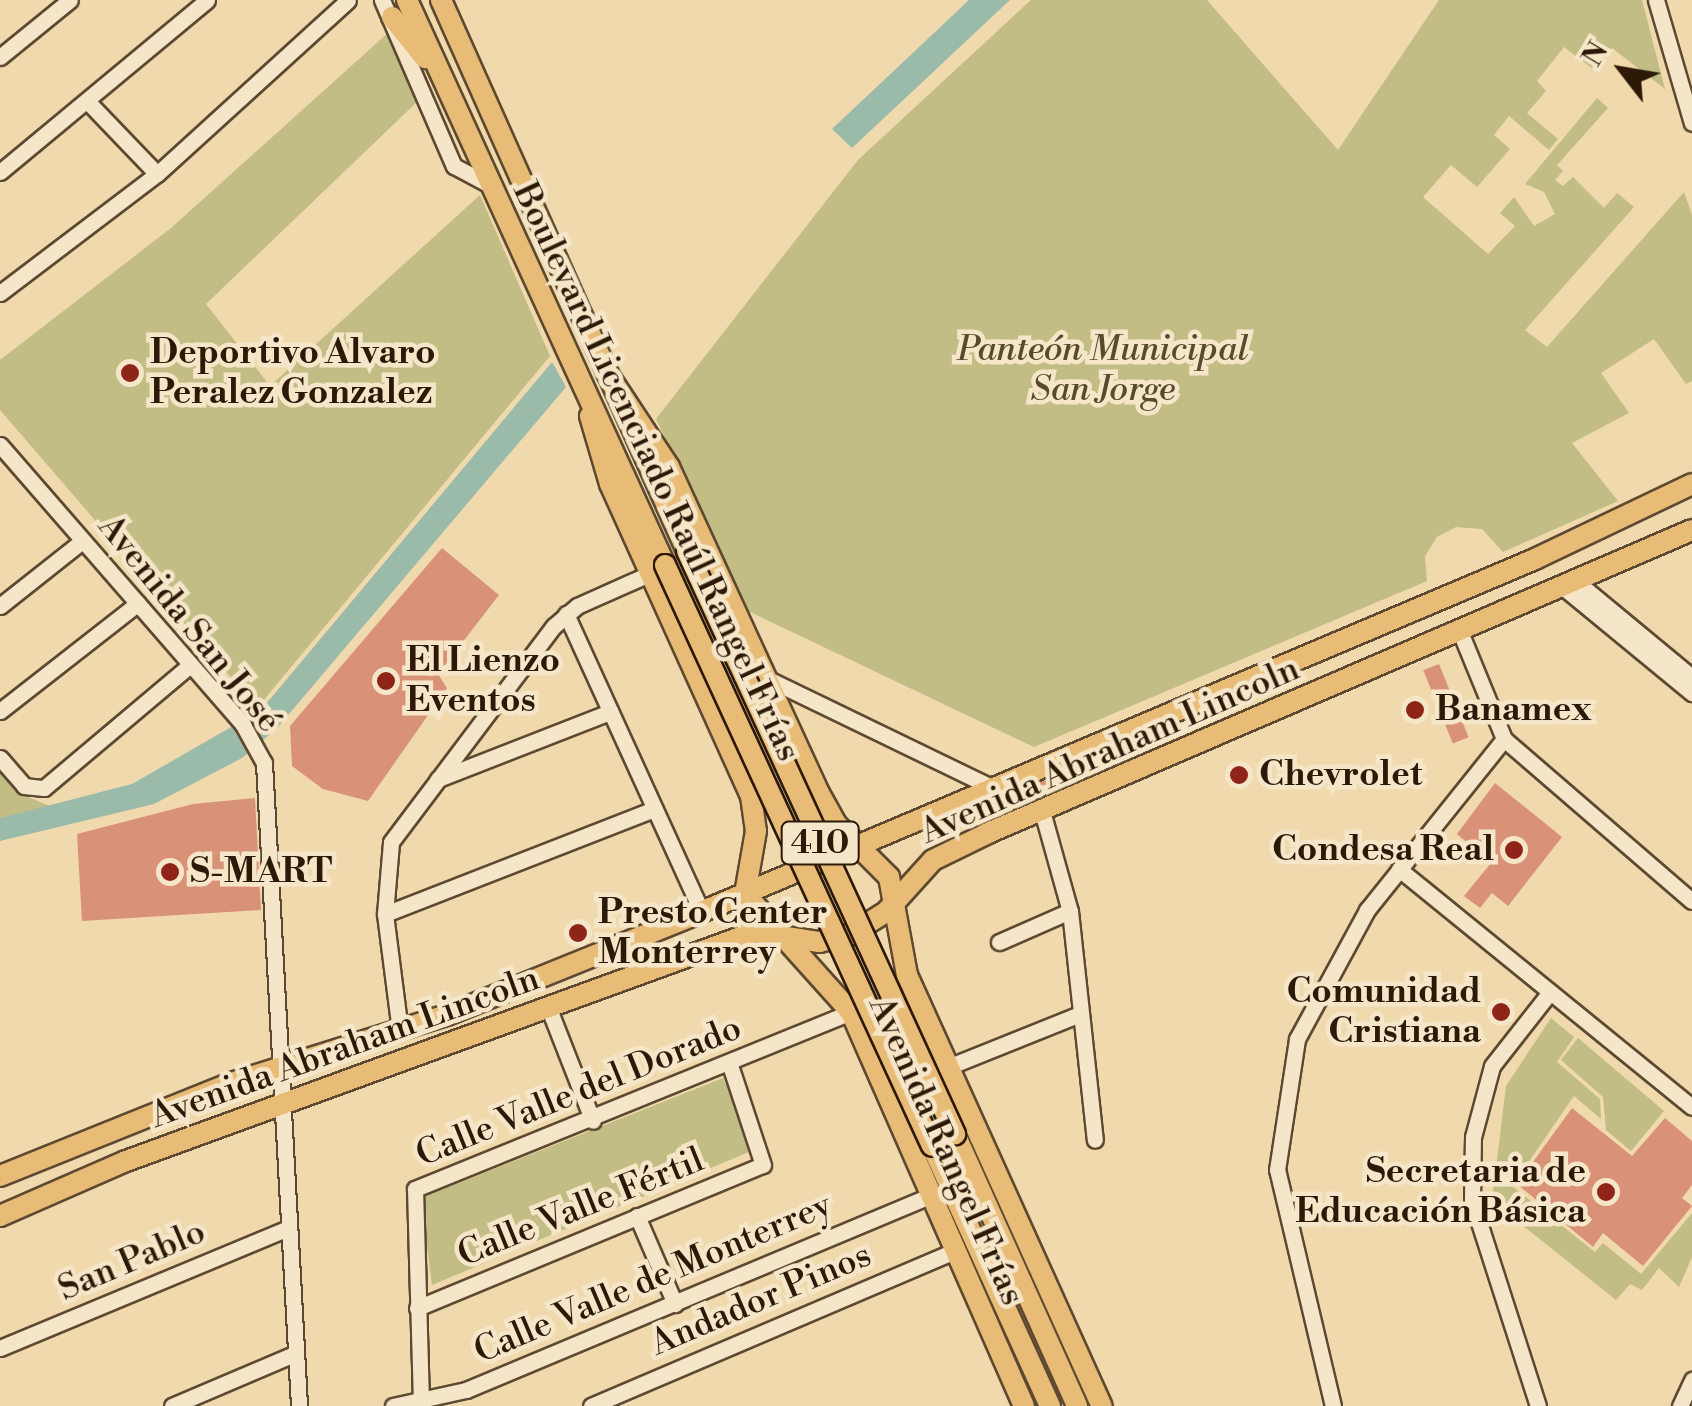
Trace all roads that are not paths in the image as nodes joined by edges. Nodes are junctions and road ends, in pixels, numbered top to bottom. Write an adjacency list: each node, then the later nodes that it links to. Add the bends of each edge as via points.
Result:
1 (70, 0): 8 (street)
2 (207, 0): 10 (street)
3 (348, 0): 13 (street)
4 (407, 0): 9 (main road, Boulevard Licenciado Raúl Rangel Frías / 410)
5 (441, 0): 16 (main road, Boulevard Licenciado Raúl Rangel Frías / 410)
6 (1656, 0): 11 (street)
7 (387, 8): 9 (main road); 14 (street, via 454,166)
8 (0, 57)
9 (440, 77): 14 (main road, Boulevard Licenciado Raúl Rangel Frías / 410)
10 (89, 103): 12 (street); 13 (street)
11 (1692, 123)
12 (0, 172)
13 (156, 174): 15 (street)
14 (486, 183): 21 (main road, Boulevard Licenciado Raúl Rangel Frías / 410, via 587,389)
15 (0, 293)
16 (607, 373): 29 (main road, via 670,467); 71 (main road, Boulevard Licenciado Raúl Rangel Frías / 410, bridge)
17 (0, 445): 20 (street, Avenida San José)
18 (1692, 484): 37 (main road)
19 (1687, 538): 22 (main road, Avenida Abraham Lincoln)
20 (82, 541): 23 (street, Avenida San José); 24 (street)
21 (657, 569): 25 (street); 33 (main road); 73 (main road, Boulevard Licenciado Raúl Rangel Frías / 410, bridge)
22 (1571, 585): 26 (main road, Avenida Abraham Lincoln); 28 (street); 30 (street)
23 (138, 603): 27 (street, Avenida San José); 31 (street)
24 (0, 606)
25 (566, 614): 32 (street); 36 (street)
26 (1460, 634): 34 (street); 39 (main road, Avenida Abraham Lincoln)
27 (190, 665): 35 (street, via 44,788 24,786); 58 (street, Avenida San José, via 243,725 264,763)
28 (1692, 677)
29 (769, 685): 33 (main road, via 730,685); 33 (main road, via 751,722); 37 (street); 40 (main road, via 819,793)
30 (1692, 693)
31 (0, 711)
32 (610, 712): 36 (street); 38 (street)
33 (714, 714): 42 (main road, via 752,796 756,831)
34 (1504, 739): 41 (street); 44 (street)
35 (0, 758)
36 (438, 779): 47 (street, via 387,850)
37 (994, 788): 40 (main road)
38 (654, 809): 46 (street); 47 (street)
39 (1042, 811): 43 (main road, Avenida Abraham Lincoln, via 933,860); 45 (street)
40 (857, 848): 42 (main road); 43 (main road, via 889,878)
41 (1398, 869): 50 (street); 87 (street, via 1323,981 1297,1040 1281,1119 1282,1211)
42 (744, 894): 46 (main road); 48 (main road, Avenida Rangel Frías)
43 (899, 899): 48 (main road, Avenida Abraham Lincoln, via 849,935 819,942); 51 (main road, via 902,960)
44 (1692, 901)
45 (1070, 911): 49 (street); 53 (street)
46 (702, 912): 55 (main road)
47 (385, 914): 55 (street)
48 (780, 936): 52 (main road, Avenida Abraham Lincoln, via 755,932); 54 (main road, Avenida Rangel Frías, via 829,978)
49 (1000, 942)
50 (1550, 992): 62 (street); 88 (street, via 1492,1066 1473,1153 1472,1200)
51 (918, 1001): 54 (main road, via 879,1031); 56 (main road)
52 (549, 1009): 61 (main road, Avenida Abraham Lincoln); 63 (street)
53 (1080, 1014): 59 (street); 64 (street)
54 (854, 1018): 57 (street, Calle Valle del Dorado); 60 (main road, Avenida Rangel Frías)
55 (400, 1030): 58 (main road)
56 (936, 1041): 59 (main road); 60 (main road, via 907,1028 886,1036)
57 (730, 1065): 63 (street, Calle Valle del Dorado); 68 (street, Calle Valle Fértil, via 765,1161)
58 (279, 1067): 61 (street, Avenida San José); 65 (main road)
59 (948, 1068): 86 (main road)
60 (878, 1072): 66 (main road, Avenida Rangel Frías)
61 (282, 1104): 67 (main road, Avenida Abraham Lincoln); 69 (street, Avenida San José)
62 (1692, 1106)
63 (593, 1120): 74 (street, Calle Valle del Dorado, via 415,1189)
64 (1094, 1140)
65 (0, 1176)
66 (932, 1196): 70 (main road, Avenida Rangel Frías); 72 (street, Calle Valle de Monterrey)
67 (0, 1216)
68 (637, 1216): 72 (street); 74 (street, Calle Valle Fértil)
69 (286, 1228): 75 (street, San Pablo); 76 (street, Avenida San José)
70 (956, 1250): 82 (street, Andador Pinos); 83 (main road, Avenida Rangel Frías)
71 (1025, 1292): 85 (main road, Boulevard Licenciado Raúl Rangel Frías / 410); 86 (main road)
72 (674, 1304): 78 (street, Calle Valle de Monterrey)
73 (1005, 1307): 83 (main road); 84 (main road, Boulevard Licenciado Raúl Rangel Frías / 410)
74 (417, 1308): 78 (street, Calle Valle del Dorado)
75 (0, 1348)
76 (296, 1354): 79 (street); 80 (street, Avenida San José)
77 (1692, 1380): 89 (street)
78 (422, 1402): 81 (street, Calle Valle de Monterrey)
79 (172, 1406)
80 (298, 1406)
81 (393, 1406)
82 (591, 1406)
83 (1028, 1406)
84 (1050, 1406)
85 (1078, 1406)
86 (1100, 1406)
87 (1333, 1406)
88 (1538, 1406)
89 (1680, 1406)

